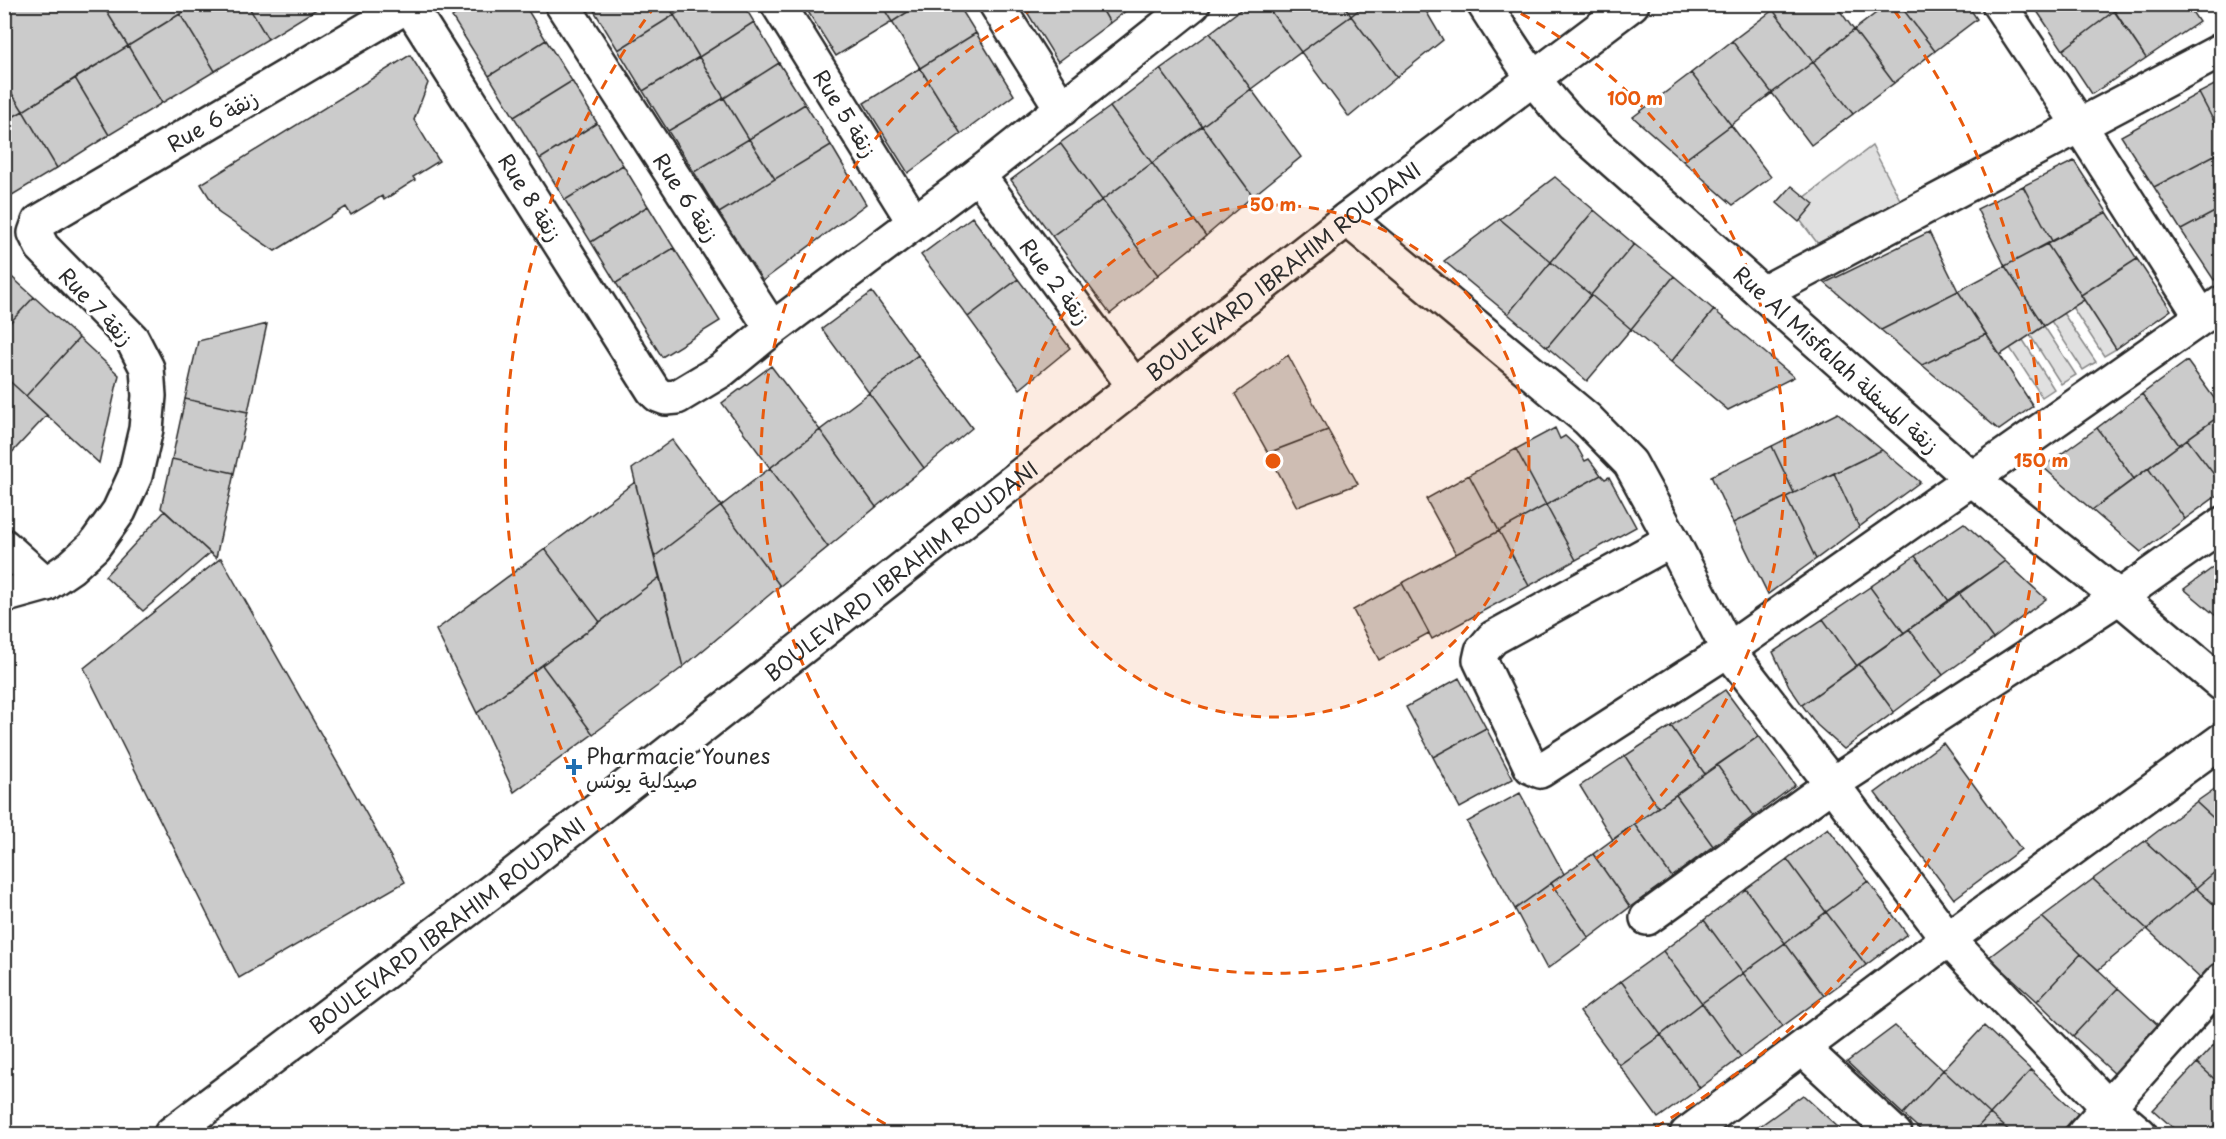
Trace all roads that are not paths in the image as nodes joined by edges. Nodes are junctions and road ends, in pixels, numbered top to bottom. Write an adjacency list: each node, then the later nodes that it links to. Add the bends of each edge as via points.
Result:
1 (562, 4): 19 (street, Rue 6 زنقة)
2 (778, 4): 15 (street, Rue 5 زنقة)
3 (996, 4): 11 (street)
4 (1193, 4): 11 (street)
5 (1484, 4): 10 (street, Rue Al Misfalah زنقة المسفلة)
6 (1632, 4): 10 (street, BOULEVARD IBRAHIM ROUDANI)
7 (1999, 4): 12 (street)
8 (410, 5): 16 (street, Rue 6 زنقة, via 39,222 35,233); 19 (street, Rue 8 زنقة, via 658,395 677,397 722,370)
9 (2222, 50): 12 (street)
10 (1533, 79): 14 (street, BOULEVARD IBRAHIM ROUDANI); 17 (street, Rue Al Misfalah زنقة المسفلة, via 1573,125)
11 (1062, 109): 13 (street)
12 (2080, 126): 17 (street); 18 (street)
13 (978, 175): 15 (street); 20 (street, Rue 2 زنقة)
14 (1347, 219): 20 (street, BOULEVARD IBRAHIM ROUDANI); 23 (street, via 1611,441 1630,463)
15 (914, 222): 19 (street)
16 (42, 247): 25 (street, Rue 7 زنقة, via 132,339 147,368 149,396 135,476 119,511 94,546)
17 (1763, 293): 21 (street, Rue Al Misfalah زنقة المسفلة)
18 (2211, 310): 21 (street)
19 (772, 329)
20 (1134, 386): 37 (street, BOULEVARD IBRAHIM ROUDANI, via 521,868)
21 (1972, 479): 27 (street, Rue Al Misfalah زنقة المسفلة); 28 (street)
22 (2222, 524): 27 (street)
23 (1672, 540): 28 (street); 28 (street, via 1493,638 1482,651 1482,668 1531,767 1540,771)
24 (4, 546): 25 (street)
25 (46, 584): 26 (street, Rue 7 زنقة)
26 (4, 594)
27 (2119, 597): 29 (street, Rue Al Misfalah زنقة المسفلة); 31 (street)
28 (1728, 650): 31 (street)
29 (2222, 684)
30 (2222, 740): 33 (street)
31 (1832, 784): 32 (street); 33 (street)
32 (1647, 918)
33 (1948, 939): 35 (street); 36 (street)
34 (2222, 980): 36 (street)
35 (1803, 1049): 38 (street); 39 (street)
36 (2108, 1107): 40 (street); 41 (street)
37 (171, 1134)
38 (1687, 1134)
39 (1895, 1134)
40 (2084, 1134)
41 (2140, 1134)

